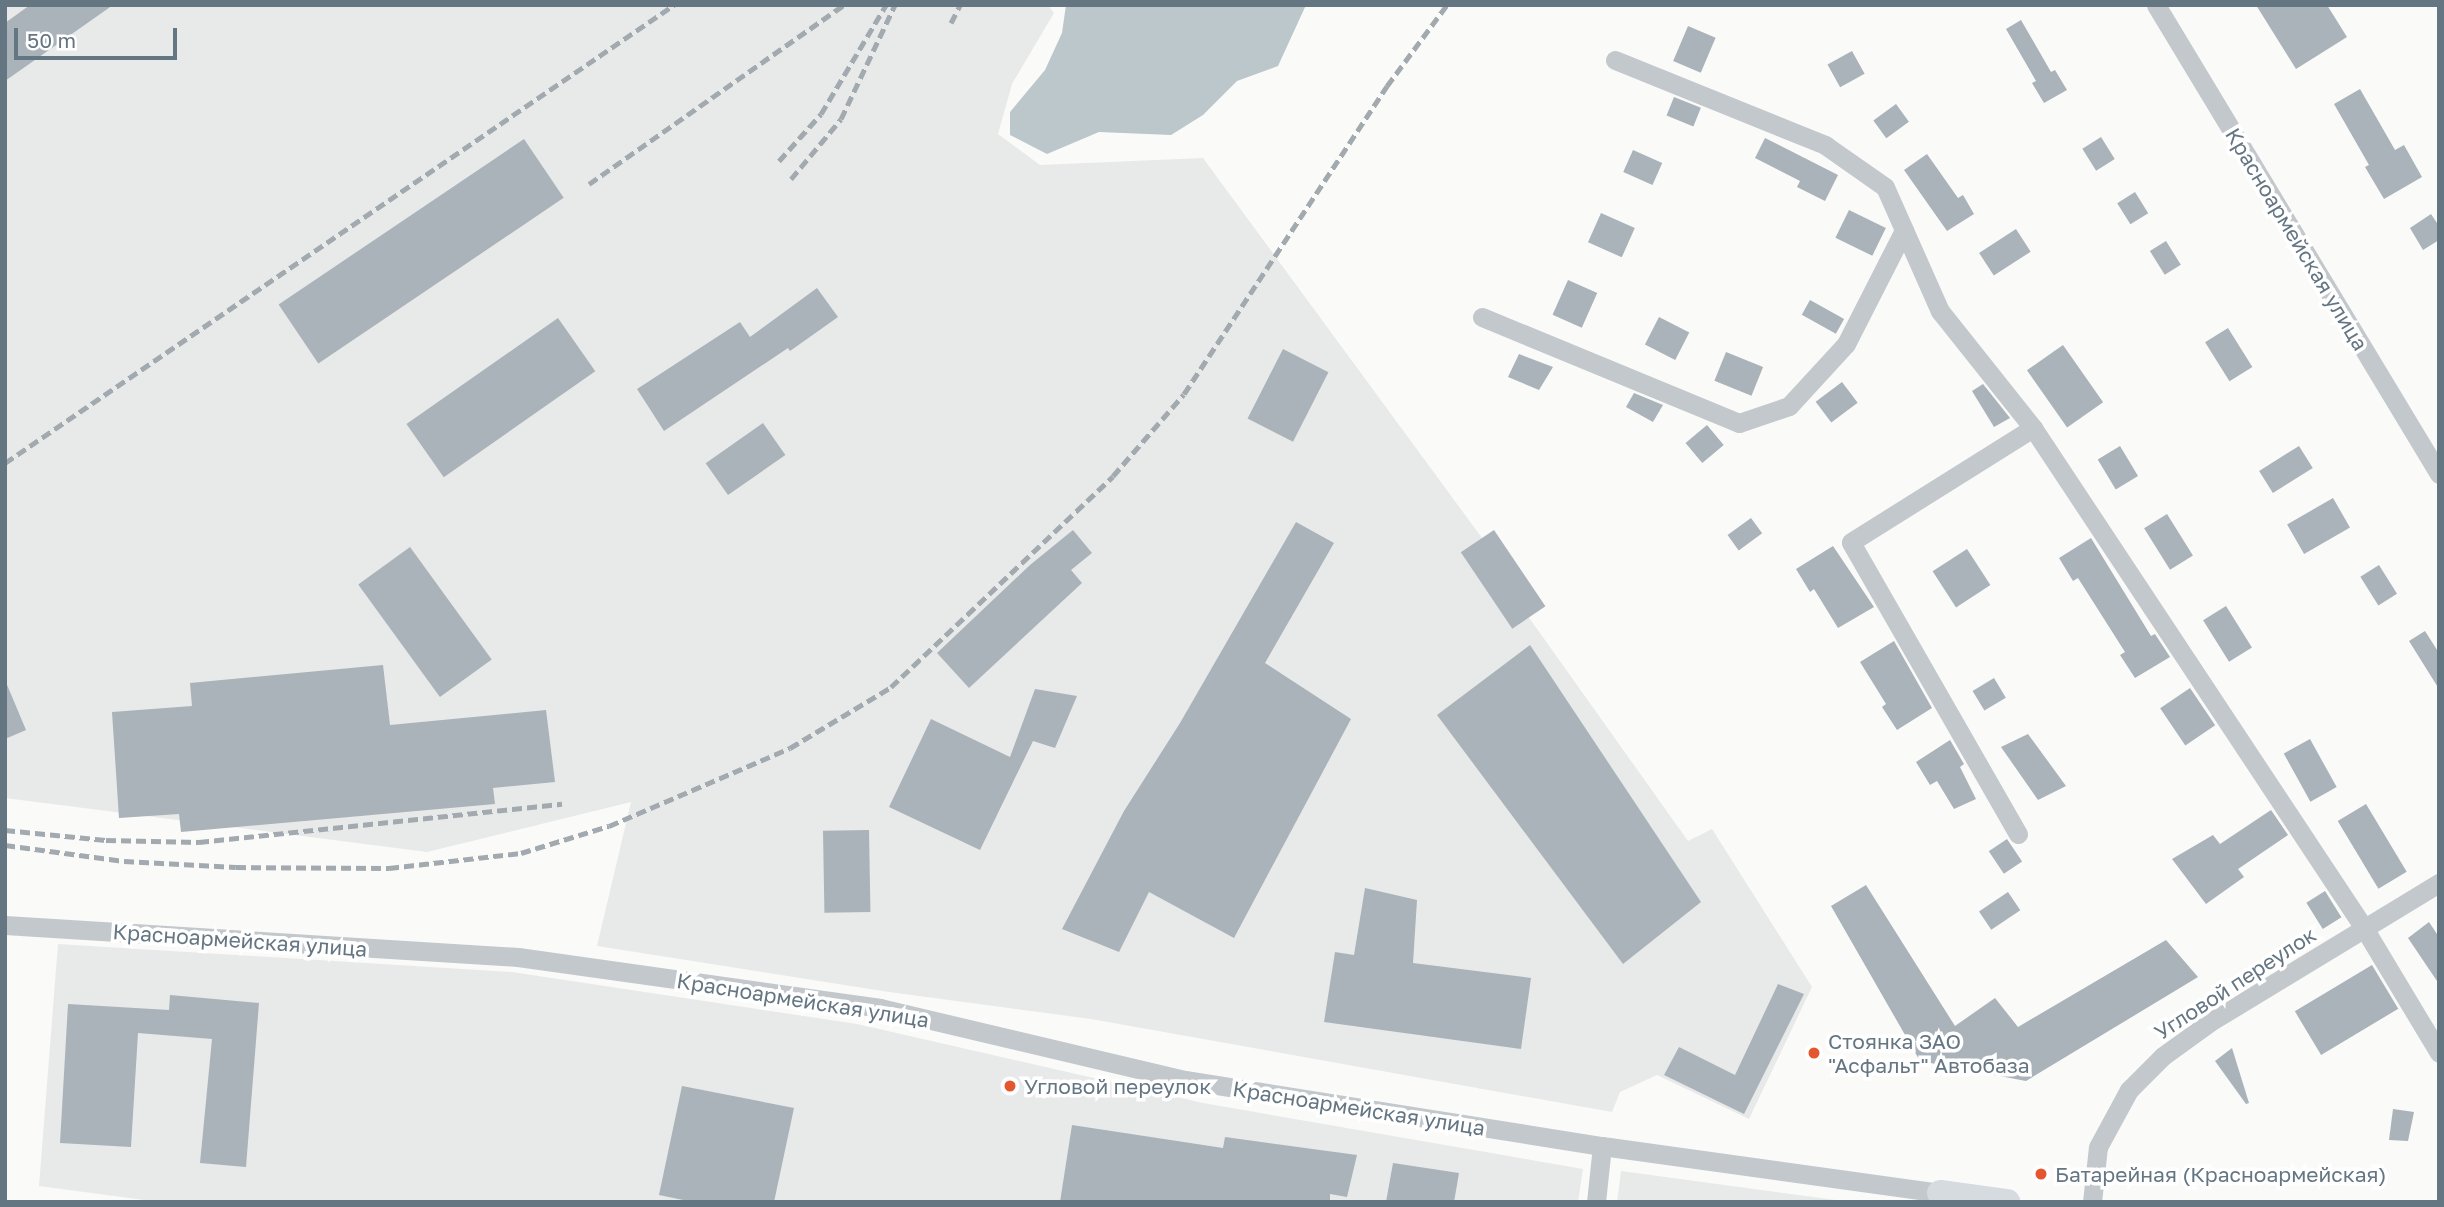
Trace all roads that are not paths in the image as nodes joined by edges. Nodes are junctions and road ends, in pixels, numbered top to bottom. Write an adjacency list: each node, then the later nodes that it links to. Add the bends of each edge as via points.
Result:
1 (2156, 5): 6 (street, Красноармейская улица)
2 (1615, 60): 3 (street, via 1825,145 1885,187)
3 (1904, 230): 4 (street, via 1846,344 1789,406 1739,423); 5 (street, via 1940,311)
4 (1482, 317)
5 (2034, 428): 7 (street, via 1852,542); 10 (street)
6 (2439, 474)
7 (2018, 834)
8 (2439, 883): 10 (street, Угловой переулок)
9 (5, 925): 12 (street, Красноармейская улица, via 518,957 880,1008 1185,1080)
10 (2364, 928): 11 (street); 16 (street, Угловой переулок, via 2162,1056 2129,1090 2098,1147)
11 (2439, 1053)
12 (1602, 1146): 13 (street, Красноармейская улица); 14 (street)
13 (1940, 1194): 15 (street, Красноармейская улица)
14 (1596, 1202)
15 (2007, 1202)
16 (2092, 1202)

